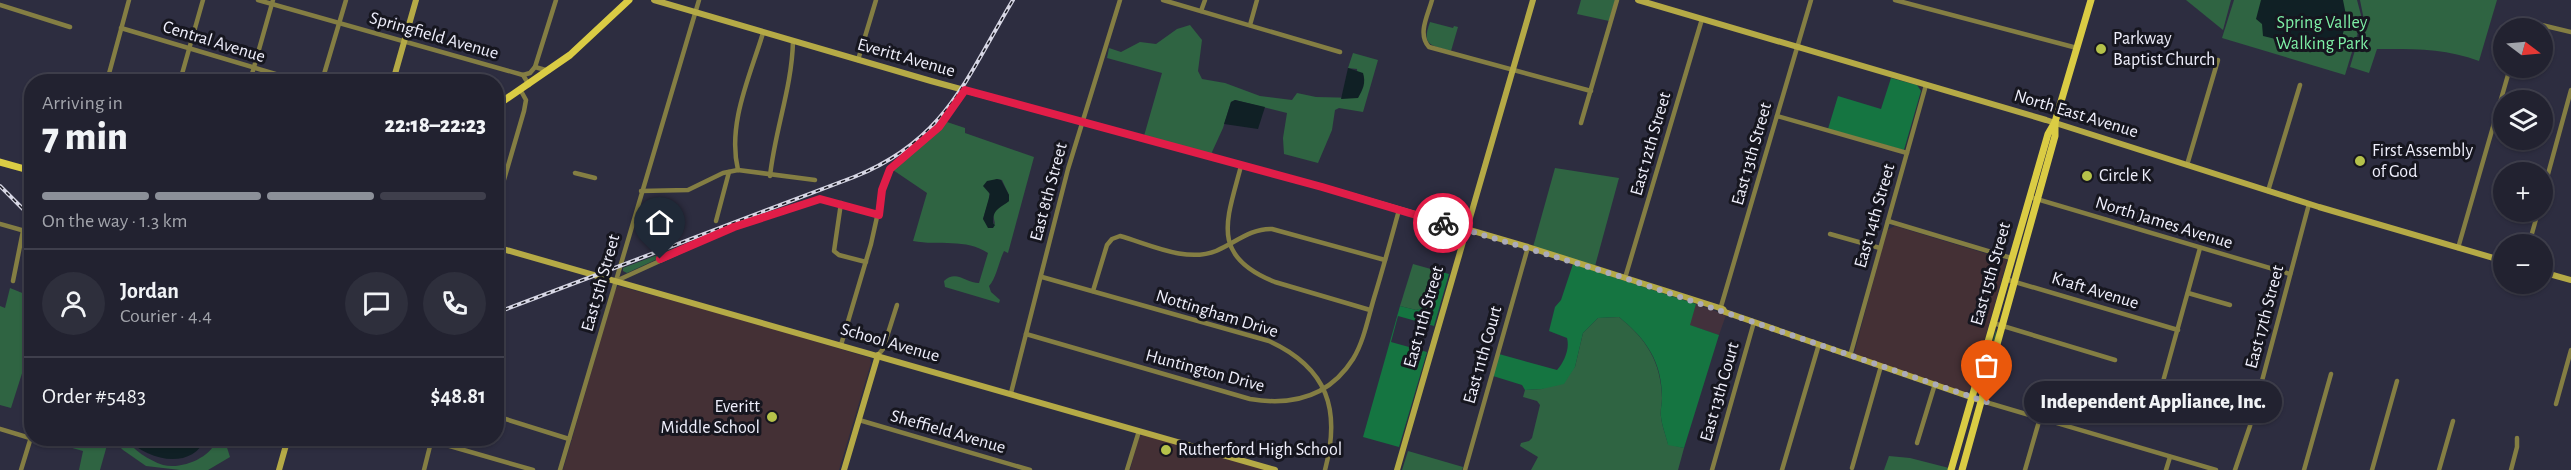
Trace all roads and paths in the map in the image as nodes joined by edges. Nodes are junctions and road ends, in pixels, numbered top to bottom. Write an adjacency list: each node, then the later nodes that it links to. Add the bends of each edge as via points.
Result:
1 (129, 0): 30 (street)
2 (203, 0): 37 (street)
3 (258, 0): 22 (street, Springfield Avenue)
4 (346, 0): 27 (street)
5 (416, 0): 35 (street)
6 (556, 0): 42 (street)
7 (630, 0): 45 (main road)
8 (654, 0): 25 (street, Everitt Avenue)
9 (699, 0): 25 (street, East 5th Street)
10 (876, 0): 40 (street)
11 (1120, 0): 63 (street, East 8th Street)
12 (1163, 0): 24 (street)
13 (1204, 0): 24 (street)
14 (1257, 0): 28 (street)
15 (1432, 0): 44 (street, via 1423,34 1430,47)
16 (1533, 0): 44 (street, East 11th Street)
17 (1617, 0): 60 (street)
18 (1638, 0): 26 (street, North East Avenue)
19 (1811, 0): 36 (street, East 13th Street)
20 (1895, 0): 38 (street)
21 (2091, 0): 38 (main road, East 15th Street)
22 (273, 2): 27 (street, Springfield Avenue); 43 (street)
23 (0, 5): 29 (street)
24 (1201, 11): 28 (street)
25 (694, 13): 33 (street, Everitt Avenue); 79 (street, East 5th Street)
26 (1702, 19): 36 (street, North East Avenue); 107 (street, East 12th Street)
27 (339, 23): 35 (street, Springfield Avenue); 50 (street)
28 (1250, 25): 39 (street)
29 (70, 27)
30 (121, 28): 37 (street, Central Avenue); 46 (street)
31 (2553, 28): 32 (street)
32 (2571, 32)
33 (764, 33): 34 (street, Everitt Avenue); 72 (street, via 736,123)
34 (793, 41): 40 (street, Everitt Avenue); 75 (street, via 791,72)
35 (404, 42): 51 (street); 52 (street, Springfield Avenue)
36 (1797, 46): 55 (street, North East Avenue); 62 (street, East 13th Street)
37 (189, 48): 43 (street, Central Avenue); 47 (street)
38 (2077, 48): 65 (main road, East 15th Street)
39 (1340, 52)
40 (858, 60): 57 (street, Everitt Avenue)
41 (2218, 60): 69 (street)
42 (535, 67): 45 (street); 52 (street)
43 (254, 68): 48 (street); 49 (street, Central Avenue)
44 (1512, 69): 60 (street); 89 (street, East 11th Street)
45 (549, 71): 54 (main road)
46 (109, 74)
47 (182, 74)
48 (252, 74)
49 (275, 74)
50 (324, 74)
51 (395, 74)
52 (523, 75): 54 (street)
53 (2507, 78): 96 (street)
54 (529, 85): 59 (main road)
55 (1926, 85): 65 (street, North East Avenue); 66 (street, East 14th Street)
56 (2300, 85): 80 (street)
57 (965, 90): 63 (street, Everitt Avenue); 85 (street, via 939,127 890,169)
58 (2571, 90): 68 (street)
59 (521, 91): 61 (main road); 77 (street, via 526,99 525,110)
60 (1591, 91): 64 (street)
61 (504, 101)
62 (1777, 116): 66 (street); 118 (street, East 13th Street)
63 (1083, 122): 70 (street, Everitt Avenue); 106 (street, East 8th Street)
64 (1581, 123)
65 (2055, 123): 69 (street, North East Avenue); 81 (main road, East 15th Street, via 2048,134)
66 (1907, 153): 87 (street, East 14th Street)
67 (0, 162): 71 (main road)
68 (2551, 162)
69 (2187, 165): 80 (street, North East Avenue)
70 (1241, 166): 84 (street, Everitt Avenue); 92 (street, via 1228,219)
71 (24, 169)
72 (738, 170): 74 (street); 75 (street)
73 (575, 172): 76 (street)
74 (729, 172): 79 (street, via 688,190); 86 (street)
75 (770, 176): 78 (street)
76 (595, 178)
77 (504, 180)
78 (815, 180)
79 (641, 191): 109 (street, East 5th Street)
80 (2268, 191): 83 (street, North East Avenue)
81 (2033, 198): 95 (street, North James Avenue); 98 (main road, East 15th Street); 99 (main road, East 15th Street)
82 (841, 203): 85 (street); 102 (street, via 834,251); 109 (street, via 820,199 785,208)
83 (2309, 204): 96 (street, North East Avenue); 104 (street, East 17th Street)
84 (1399, 210): 89 (street, Everitt Avenue); 101 (street, Huntington Drive)
85 (879, 215): 102 (street)
86 (716, 221)
87 (1888, 221): 94 (street, East 14th Street); 99 (street)
88 (0, 224): 90 (street)
89 (1465, 230): 93 (street, Everitt Avenue); 166 (street, East 11th Street)
90 (23, 231): 111 (street)
91 (1830, 234): 94 (street)
92 (1230, 244): 101 (street, via 1258,230 1272,228); 113 (street, via 1193,256 1119,236 1107,245); 117 (street, via 1241,262 1260,276)
93 (1528, 247): 107 (street, Everitt Avenue); 167 (street, East 11th Court)
94 (1880, 248): 128 (street, East 14th Street)
95 (2200, 248): 104 (street, North James Avenue); 114 (street)
96 (2458, 248): 100 (street, North East Avenue)
97 (504, 249): 109 (street, School Avenue)
98 (2023, 253): 99 (main road); 103 (main road, East 15th Street)
99 (2011, 258): 103 (main road); 108 (main road, East 15th Street)
100 (2493, 258)
101 (1385, 260): 117 (street, Huntington Drive)
102 (866, 262): 125 (street)
103 (2019, 270): 112 (main road, East 15th Street)
104 (2290, 274): 175 (street, East 17th Street)
105 (2553, 275): 110 (street)
106 (1042, 277): 113 (street, Nottingham Drive); 123 (street, East 8th Street)
107 (1625, 278): 118 (street, Everitt Avenue)
108 (2005, 279): 112 (street, Kraft Avenue); 120 (main road, East 15th Street)
109 (616, 280): 125 (street, School Avenue); 148 (street, East 5th Street)
110 (2571, 280)
111 (13, 281)
112 (2015, 282): 121 (main road, East 15th Street); 122 (street, Kraft Avenue)
113 (1093, 291): 134 (street, Nottingham Drive, via 1269,341 1294,354)
114 (2188, 293): 116 (street); 122 (street)
115 (897, 305): 127 (street)
116 (2230, 305)
117 (1371, 310): 134 (street, Huntington Drive, via 1354,358)
118 (1722, 311): 119 (street, Everitt Avenue)
119 (1754, 322): 124 (street, Everitt Avenue); 168 (street, East 13th Court)
120 (1992, 323): 121 (street); 137 (main road, East 15th Street)
121 (2003, 326): 129 (street); 138 (main road, East 15th Street)
122 (2178, 330): 136 (street)
123 (1026, 334): 134 (street, Huntington Drive, via 1272,403 1289,402); 135 (street, East 8th Street)
124 (1819, 344): 128 (street, Everitt Avenue); 169 (street)
125 (841, 345): 127 (street, School Avenue)
126 (2571, 350): 139 (street)
127 (878, 355): 135 (street, School Avenue); 142 (street)
128 (1850, 356): 130 (street, Everitt Avenue)
129 (2115, 360)
130 (1881, 366): 133 (street, Everitt Avenue); 155 (street)
131 (2331, 374): 176 (street)
132 (2397, 381): 177 (street)
133 (1935, 384): 137 (street, Everitt Avenue); 149 (street)
134 (1323, 388): 165 (street, Nottingham Drive, via 1333,434)
135 (1011, 393): 145 (street, School Avenue)
136 (2159, 396)
137 (1972, 397): 138 (street, Everitt Avenue); 170 (main road, East 15th Street)
138 (1982, 400): 140 (street, Everitt Avenue); 171 (main road, East 15th Street)
139 (2556, 404)
140 (2040, 418): 154 (street, Everitt Avenue); 172 (street)
141 (504, 419): 148 (street)
142 (859, 420): 161 (street); 162 (street, Sheffield Avenue)
143 (2453, 421): 178 (street)
144 (0, 429): 146 (street)
145 (1139, 430): 163 (street); 164 (street, School Avenue)
146 (24, 434)
147 (2517, 438): 179 (street)
148 (569, 439): 160 (street, East 5th Street)
149 (1917, 443)
150 (28, 446): 156 (street)
151 (286, 446): 157 (street)
152 (430, 446): 158 (street)
153 (455, 446): 159 (street)
154 (2170, 457): 173 (street); 174 (street, Everitt Avenue)
155 (1852, 468)
156 (21, 470)
157 (279, 470)
158 (424, 470)
159 (533, 470)
160 (560, 470)
161 (844, 470)
162 (1030, 470)
163 (1128, 470)
164 (1275, 470)
165 (1325, 470)
166 (1397, 470)
167 (1465, 470)
168 (1712, 470)
169 (1782, 470)
170 (1951, 470)
171 (1962, 470)
172 (2025, 470)
173 (2166, 470)
174 (2216, 470)
175 (2235, 470)
176 (2304, 470)
177 (2372, 470)
178 (2439, 470)
179 (2511, 470)

